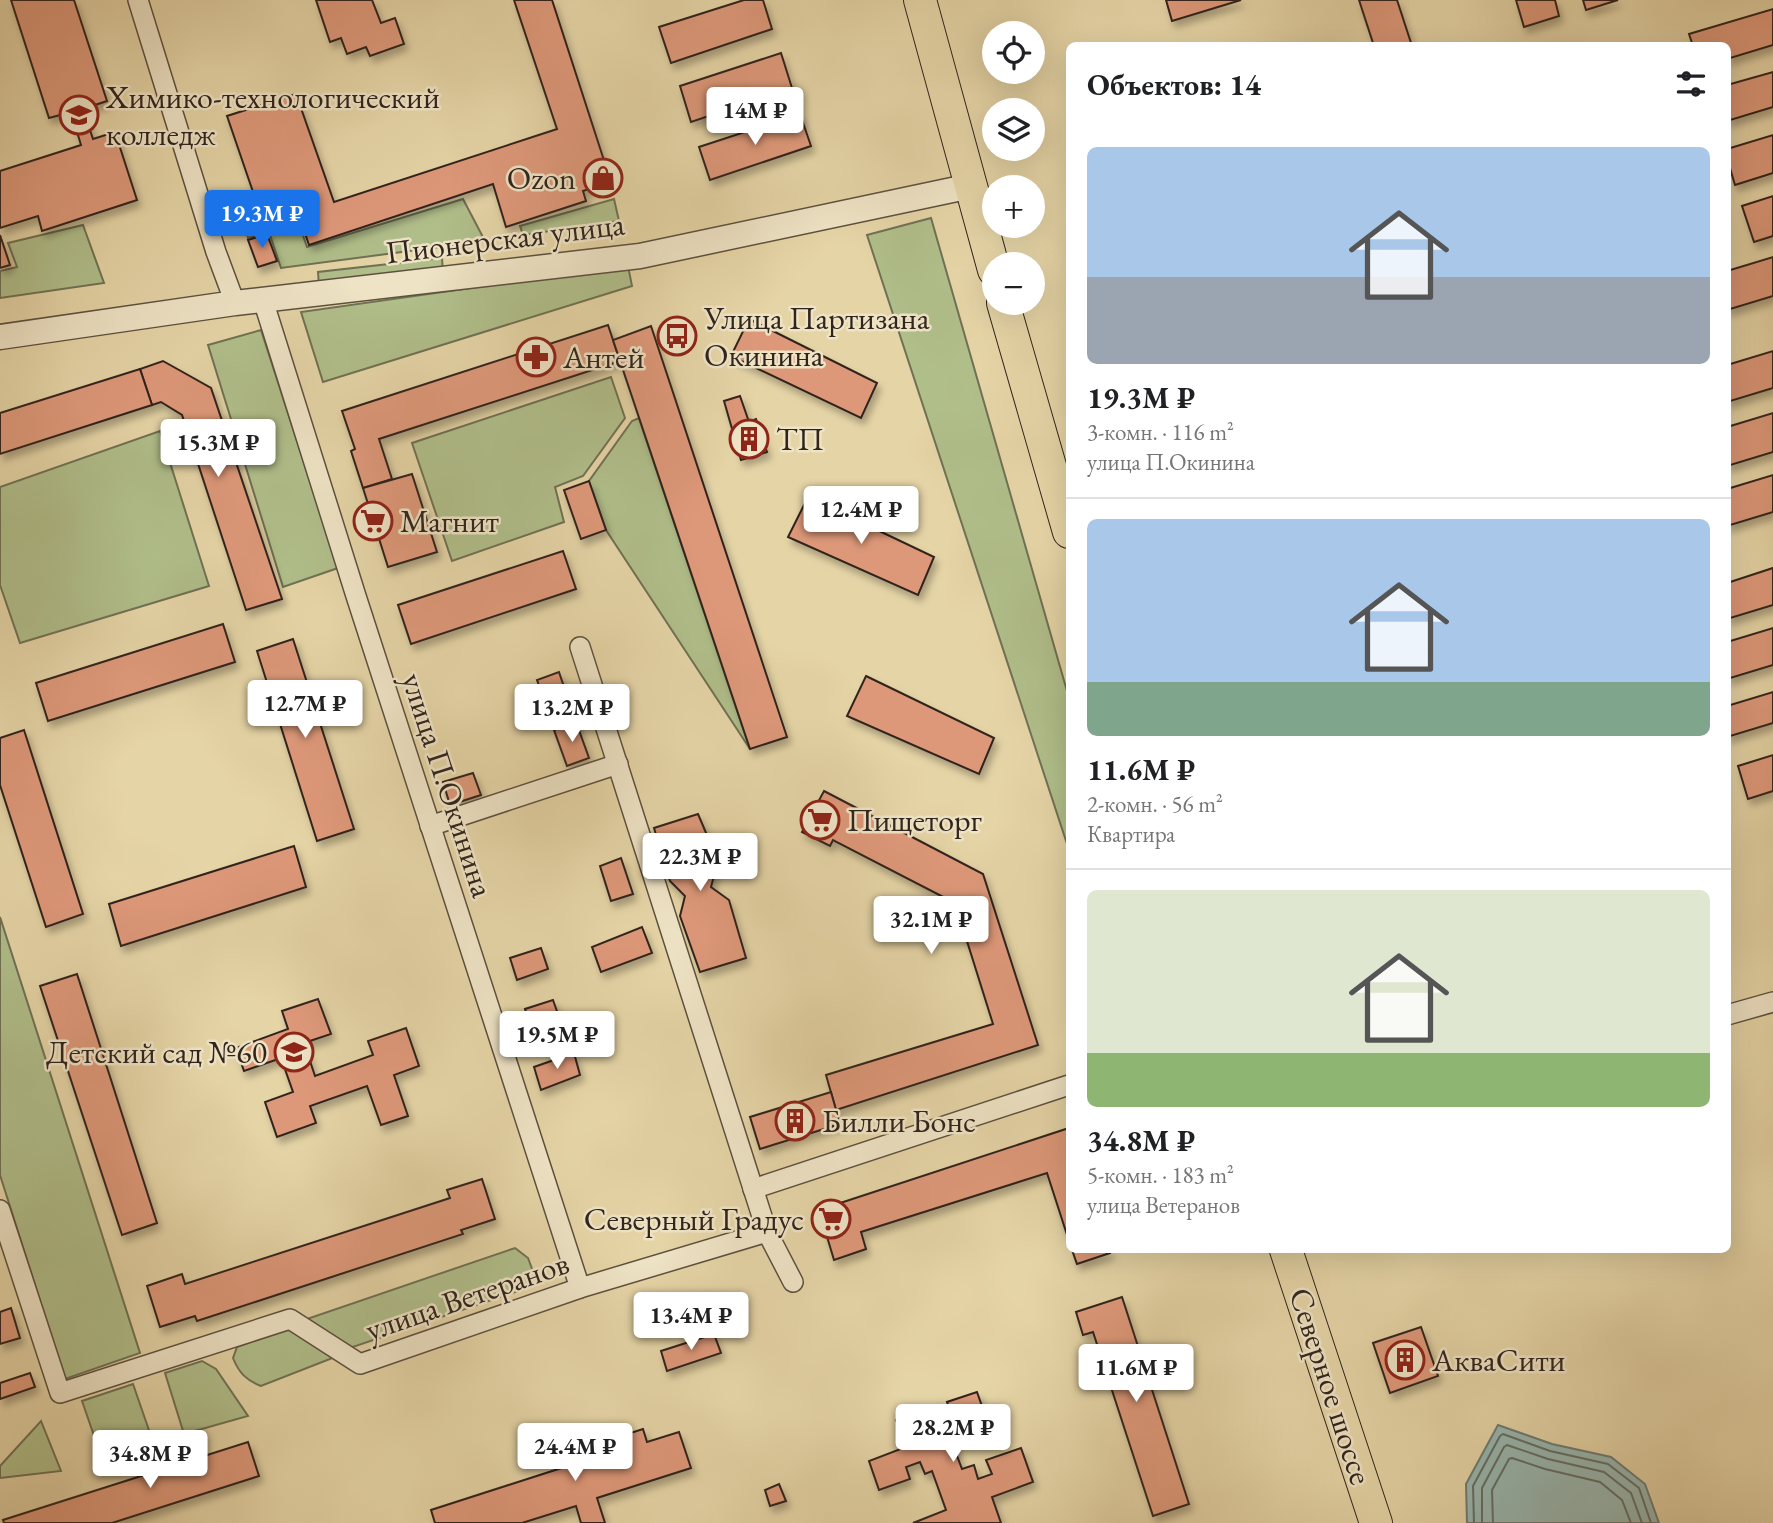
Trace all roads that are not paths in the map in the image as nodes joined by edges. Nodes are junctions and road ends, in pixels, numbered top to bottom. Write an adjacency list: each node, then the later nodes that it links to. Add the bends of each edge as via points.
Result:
1 (138, 0): 6 (street)
2 (920, 0): 3 (main road)
3 (971, 186): 4 (main road); 5 (street, Пионерская улица, via 640,256)
4 (989, 252)
5 (263, 300): 6 (street, Пионерская улица); 12 (street, улица П.Окинина)
6 (235, 303): 8 (street, Пионерская улица)
7 (1006, 315): 9 (main road)
8 (0, 337)
9 (1066, 522)
10 (580, 647): 11 (street)
11 (618, 764): 12 (street); 16 (street)
12 (430, 826): 21 (street, улица П.Окинина)
13 (1773, 1002): 14 (street)
14 (1731, 1014)
15 (1066, 1086): 16 (street)
16 (753, 1189): 18 (street)
17 (0, 1210): 21 (street, улица Ветеранов, via 60,1393 290,1319 360,1364)
18 (766, 1232): 20 (street); 21 (street, улица Ветеранов)
19 (1287, 1253): 22 (main road, Северное шоссе)
20 (793, 1282)
21 (580, 1288)
22 (1376, 1523)

